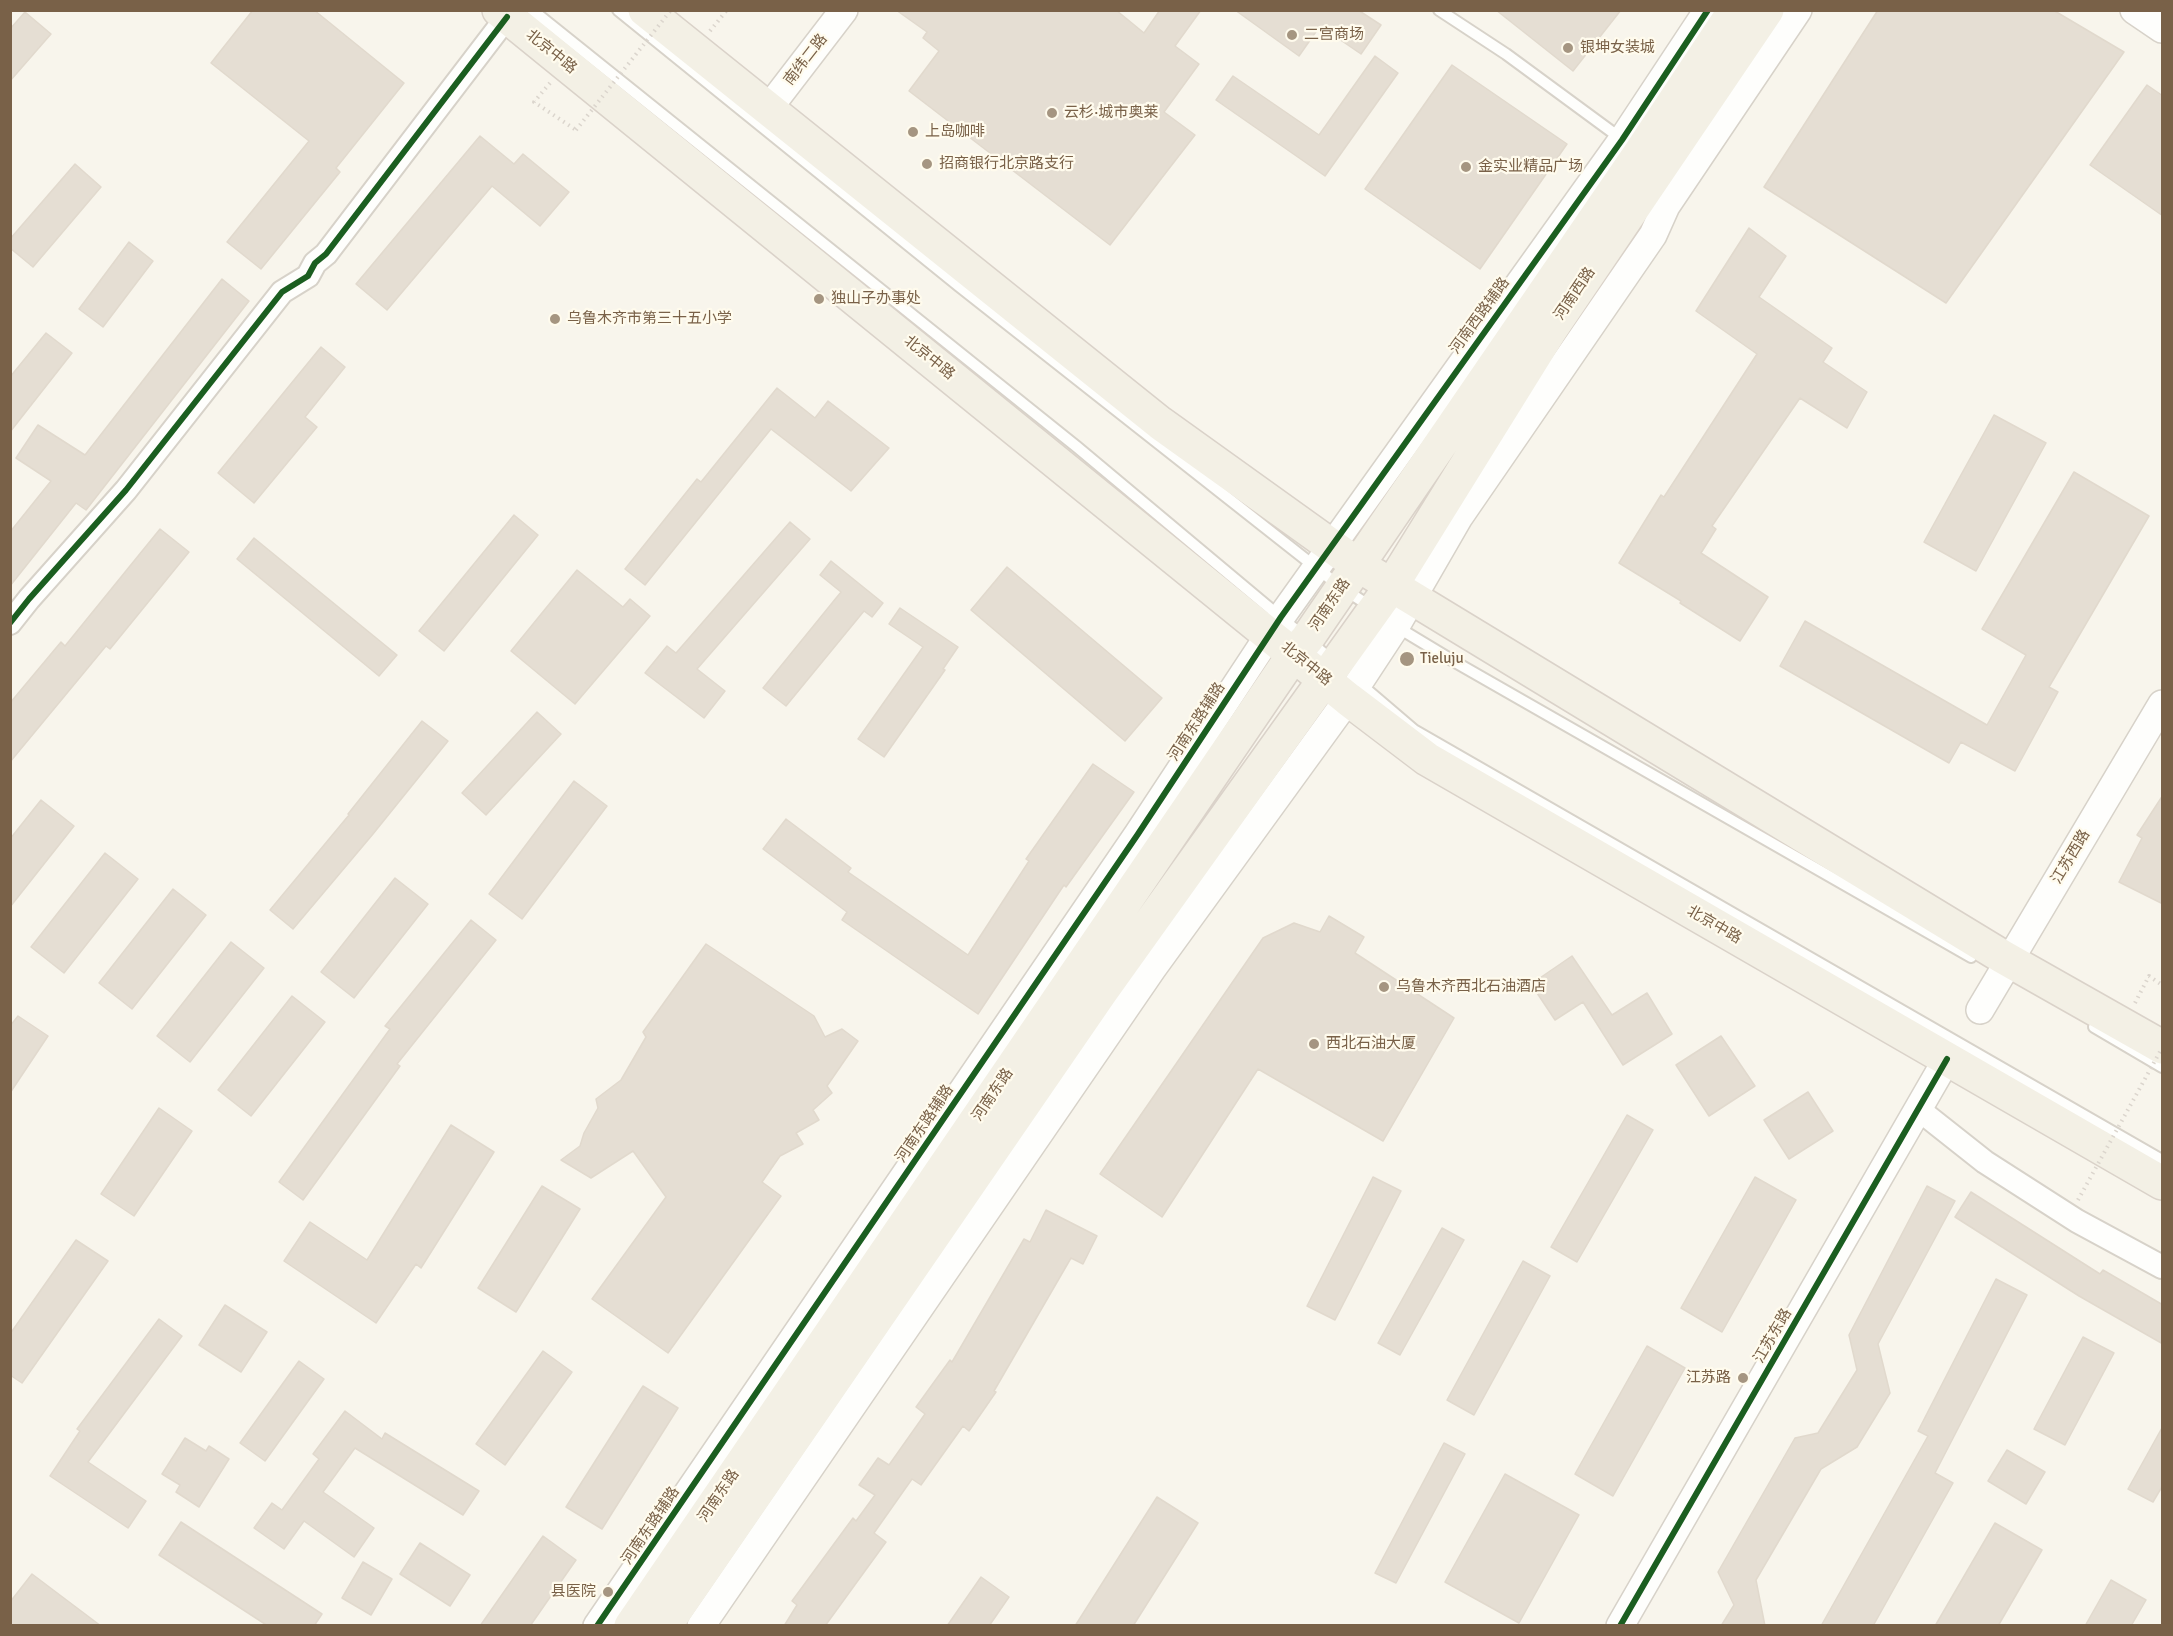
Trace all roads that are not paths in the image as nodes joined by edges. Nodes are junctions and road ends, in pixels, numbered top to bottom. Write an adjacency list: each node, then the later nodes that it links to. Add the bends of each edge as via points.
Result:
1 (618, 10): 14 (lane, via 959,286)
2 (645, 10): 12 (main road)
3 (844, 10): 12 (street, 南纬二路)
4 (1439, 10): 13 (lane)
5 (1708, 10): 13 (street, 河南西路辅路)
6 (1735, 10): 13 (main road, 河南西路)
7 (1767, 10): 16 (main road, 河南西路, via 1551,329)
8 (1798, 10): 16 (street, via 1666,206 1653,235)
9 (2134, 10): 11 (street)
10 (512, 13): 17 (street, via 308,276 282,292 126,490); 18 (main road, 北京中路)
11 (2163, 29)
12 (768, 109): 14 (main road)
13 (1631, 146): 14 (street, 河南西路辅路); 15 (main road, 河南西路)
14 (1323, 556): 15 (main road); 18 (street, 河南西路辅路)
15 (1350, 576): 16 (main road); 18 (main road, 河南东路)
16 (1391, 609): 19 (main road, 河南东路); 21 (main road)
17 (10, 622)
18 (1288, 636): 19 (main road, 北京中路); 31 (street, 河南东路辅路, via 1138,834); 32 (main road, 河南东路)
19 (1344, 679): 25 (main road, 北京中路, via 1427,759); 28 (lane, via 1414,730); 33 (main road, 河南东路, via 1101,992); 34 (street, via 1152,969)
20 (2163, 704): 21 (street, 江苏西路)
21 (1999, 969): 22 (street, 江苏西路); 24 (main road)
22 (1980, 1010)
23 (2082, 1020): 26 (lane)
24 (2163, 1048)
25 (1947, 1059): 27 (street, 江苏东路); 29 (main road, 北京中路)
26 (2163, 1067)
27 (1918, 1109): 30 (street, via 1985,1162 2077,1221); 35 (street, 江苏东路)
28 (2163, 1160)
29 (2163, 1183)
30 (2163, 1267)
31 (597, 1626)
32 (631, 1626)
33 (665, 1626)
34 (700, 1626)
35 (1620, 1626)

